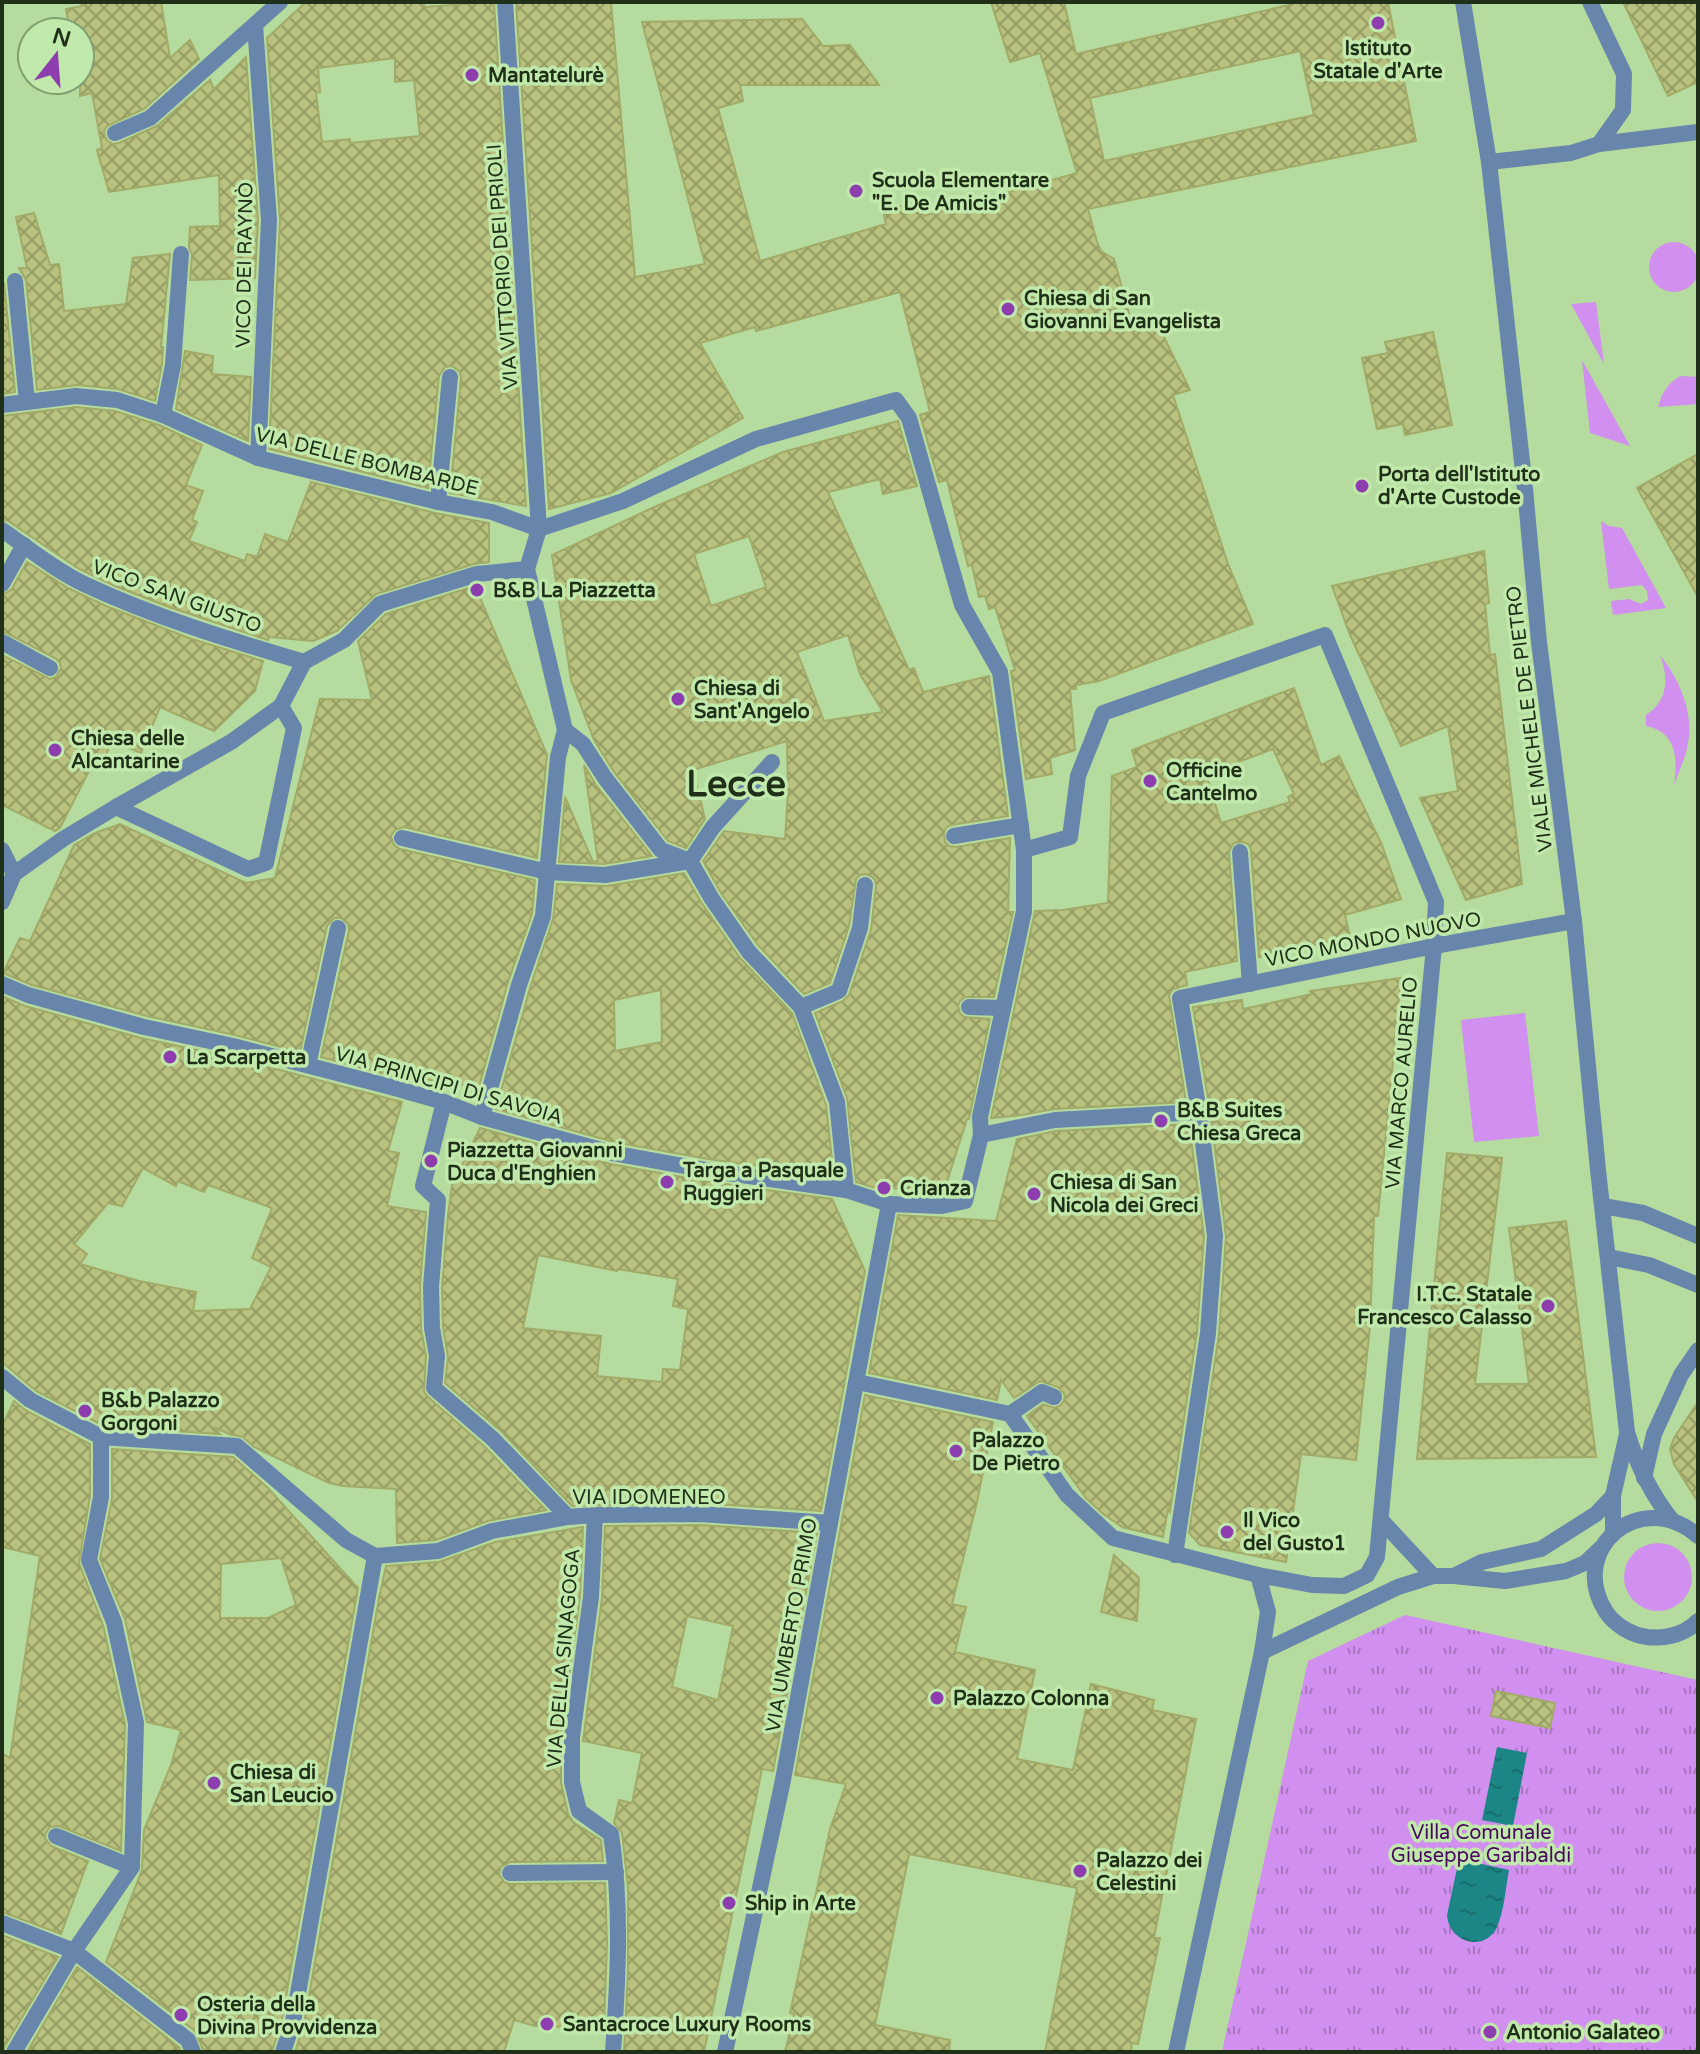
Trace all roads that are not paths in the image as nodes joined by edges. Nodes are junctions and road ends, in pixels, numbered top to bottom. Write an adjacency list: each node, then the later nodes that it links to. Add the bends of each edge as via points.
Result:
1 (280, 2): 5 (street)
2 (505, 2): 18 (street, VIA VITTORIO DEI PRIOLI)
3 (1463, 2): 9 (street, VIALE MICHELE DE PIETRO)
4 (1590, 2): 8 (street, via 1624,74 1623,110)
5 (255, 25): 7 (street, via 150,118); 16 (street, VICO DEI RAYNÒ, via 269,220)
6 (1698, 132): 8 (street)
7 (115, 133)
8 (1599, 144): 9 (street, via 1571,153)
9 (1489, 162): 41 (street, VIALE MICHELE DE PIETRO)
10 (181, 254): 15 (street, via 173,365)
11 (15, 281): 13 (street)
12 (450, 377): 17 (street)
13 (27, 402): 14 (street, VIA DELLE BOMBARDE); 15 (street, VIA DELLE BOMBARDE, via 76,396 117,400)
14 (2, 405)
15 (163, 415): 16 (street, VIA DELLE BOMBARDE)
16 (258, 458): 17 (street, VIA DELLE BOMBARDE)
17 (438, 502): 18 (street, VIA DELLE BOMBARDE, via 492,512)
18 (539, 529): 21 (street); 30 (street, via 623,501 756,439 896,400 909,418 962,605 1000,672)
19 (2, 530): 20 (street, VICO SAN GIUSTO)
20 (24, 545): 22 (street); 24 (street, VICO SAN GIUSTO, via 82,583)
21 (527, 569): 24 (street, via 477,574 380,604 344,640); 27 (street)
22 (2, 584)
23 (2, 642): 25 (street)
24 (304, 662): 26 (street)
25 (50, 668)
26 (281, 706): 29 (street, via 231,742); 29 (street, via 294,728 266,863 248,869)
27 (565, 730): 36 (street, via 583,744 661,850); 37 (street)
28 (772, 762): 36 (street)
29 (116, 807): 38 (street)
30 (1021, 825): 31 (street); 34 (street)
31 (954, 836)
32 (402, 838): 37 (street)
33 (2, 850): 38 (street)
34 (1024, 850): 43 (street, VIA MARCO AURELIO, via 1070,837 1078,776 1103,713 1325,635 1436,902); 48 (street, via 1024,911)
35 (1240, 852): 45 (street)
36 (690, 861): 37 (street, via 605,875); 46 (street, via 749,952)
37 (548, 872): 52 (street, via 543,916)
38 (14, 874): 40 (street)
39 (865, 885): 46 (street, via 860,928 839,991)
40 (2, 902)
41 (1574, 921): 43 (street, VICO MONDO NUOVO); 56 (street, VIALE MICHELE DE PIETRO)
42 (338, 928): 49 (street)
43 (1434, 946): 45 (street, VICO MONDO NUOVO); 71 (street, VIA MARCO AURELIO)
44 (2, 984): 49 (street, VIA PRINCIPI DI SAVOIA, via 144,1027)
45 (1250, 984): 51 (street, VICO MONDO NUOVO, via 1180,998)
46 (801, 1007): 54 (street, via 837,1102)
47 (969, 1007): 48 (street)
48 (1003, 1008): 53 (street, via 980,1117)
49 (308, 1065): 50 (street, VIA PRINCIPI DI SAVOIA)
50 (444, 1102): 52 (street, VIA PRINCIPI DI SAVOIA); 70 (street, via 423,1186 438,1200 431,1287 434,1388 493,1439)
51 (1199, 1112): 53 (street, via 1055,1120); 76 (street, via 1215,1236 1208,1333)
52 (482, 1117): 54 (street, VIA PRINCIPI DI SAVOIA, via 612,1153)
53 (981, 1135): 55 (street, VIA PRINCIPI DI SAVOIA, via 965,1201 942,1206)
54 (846, 1190): 55 (street, VIA PRINCIPI DI SAVOIA)
55 (889, 1204): 62 (street, VIA UMBERTO PRIMO)
56 (1603, 1206): 57 (street, via 1643,1213); 58 (street, VIALE MICHELE DE PIETRO)
57 (1698, 1236)
58 (1609, 1257): 59 (street, via 1649,1265); 65 (street, VIALE MICHELE DE PIETRO)
59 (1698, 1285)
60 (1698, 1350): 67 (street, via 1654,1434)
61 (2, 1377): 66 (street, via 30,1400)
62 (857, 1382): 64 (street); 73 (street, VIA UMBERTO PRIMO)
63 (1054, 1397): 64 (street, via 1042,1392)
64 (1010, 1414): 76 (street, via 1067,1495 1113,1538)
65 (1627, 1432): 67 (street, VIALE MICHELE DE PIETRO); 68 (street, VIALE MICHELE DE PIETRO)
66 (101, 1437): 77 (street, via 237,1446 346,1540); 84 (street, via 101,1497 89,1560 114,1622 136,1723)
67 (1644, 1478): 72 (street, VIALE MICHELE DE PIETRO)
68 (1613, 1496): 75 (street, VIALE MICHELE DE PIETRO); 80 (street, via 1596,1514 1541,1549 1482,1562)
69 (595, 1515): 70 (street, VIA IDOMENEO); 73 (street, VIA IDOMENEO, via 700,1514); 85 (street, VIA DELLA SINAGOGA, via 572,1782 579,1811 611,1834)
70 (568, 1517): 77 (street, VIA IDOMENEO, via 492,1531 438,1551)
71 (1381, 1520): 78 (street, VIA MARCO AURELIO, via 1377,1557 1367,1575 1344,1586); 79 (street)
72 (1672, 1520): 74 (street); 75 (street, via 1641,1519)
73 (830, 1523): 93 (street, VIA UMBERTO PRIMO)
74 (1698, 1536)
75 (1608, 1540): 80 (street, via 1585,1563 1566,1571 1505,1581); 81 (street, VIALE MICHELE DE PIETRO, via 1596,1564 1595,1583 1610,1617 1624,1629 1662,1638 1680,1635)
76 (1175, 1555): 78 (street)
77 (375, 1556): 91 (street, via 293,2022)
78 (1258, 1575): 82 (street, via 1268,1612)
79 (1433, 1576): 80 (street); 82 (street, via 1398,1587)
80 (1454, 1576)
81 (1697, 1623)
82 (1262, 1652): 94 (street)
83 (56, 1836): 84 (street)
84 (132, 1867): 88 (street)
85 (616, 1872): 86 (street); 92 (street, VIA DELLA SINAGOGA)
86 (510, 1873)
87 (2, 1923): 88 (street)
88 (74, 1951): 89 (street); 90 (street, via 188,2040)
89 (14, 2052)
90 (193, 2052)
91 (283, 2052)
92 (613, 2052)
93 (725, 2052)
94 (1176, 2052)

